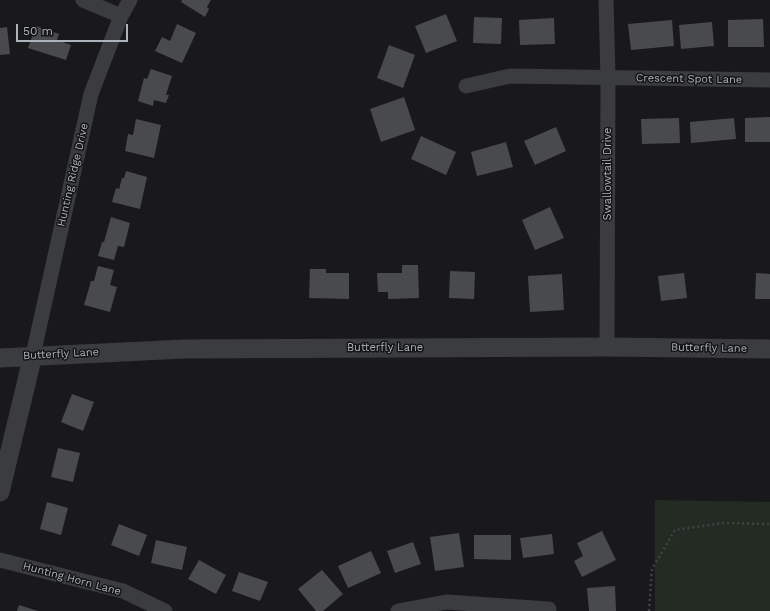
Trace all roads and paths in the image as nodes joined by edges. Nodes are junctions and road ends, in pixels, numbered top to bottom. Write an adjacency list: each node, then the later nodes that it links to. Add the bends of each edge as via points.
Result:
1 (84, 0): 4 (street)
2 (130, 0): 4 (street, Hunting Ridge Drive)
3 (606, 0): 5 (street, Swallowtail Drive)
4 (121, 16): 10 (street, Hunting Ridge Drive, via 91,94)
5 (608, 78): 6 (street, Crescent Spot Lane); 7 (street, Crescent Spot Lane, via 510,76); 8 (street, Swallowtail Drive)
6 (770, 80)
7 (466, 86)
8 (607, 347): 9 (street, Butterfly Lane); 10 (street, Butterfly Lane, via 184,350)
9 (770, 349)
10 (32, 355): 11 (street, Butterfly Lane); 12 (street)
11 (0, 358)
12 (0, 492)
13 (770, 524): 18 (path, via 722,523 675,530 652,569)
14 (0, 560): 16 (street, Hunting Horn Lane, via 123,591)
15 (549, 609): 17 (street, via 446,602)
16 (165, 611)
17 (398, 611)
18 (649, 611)

